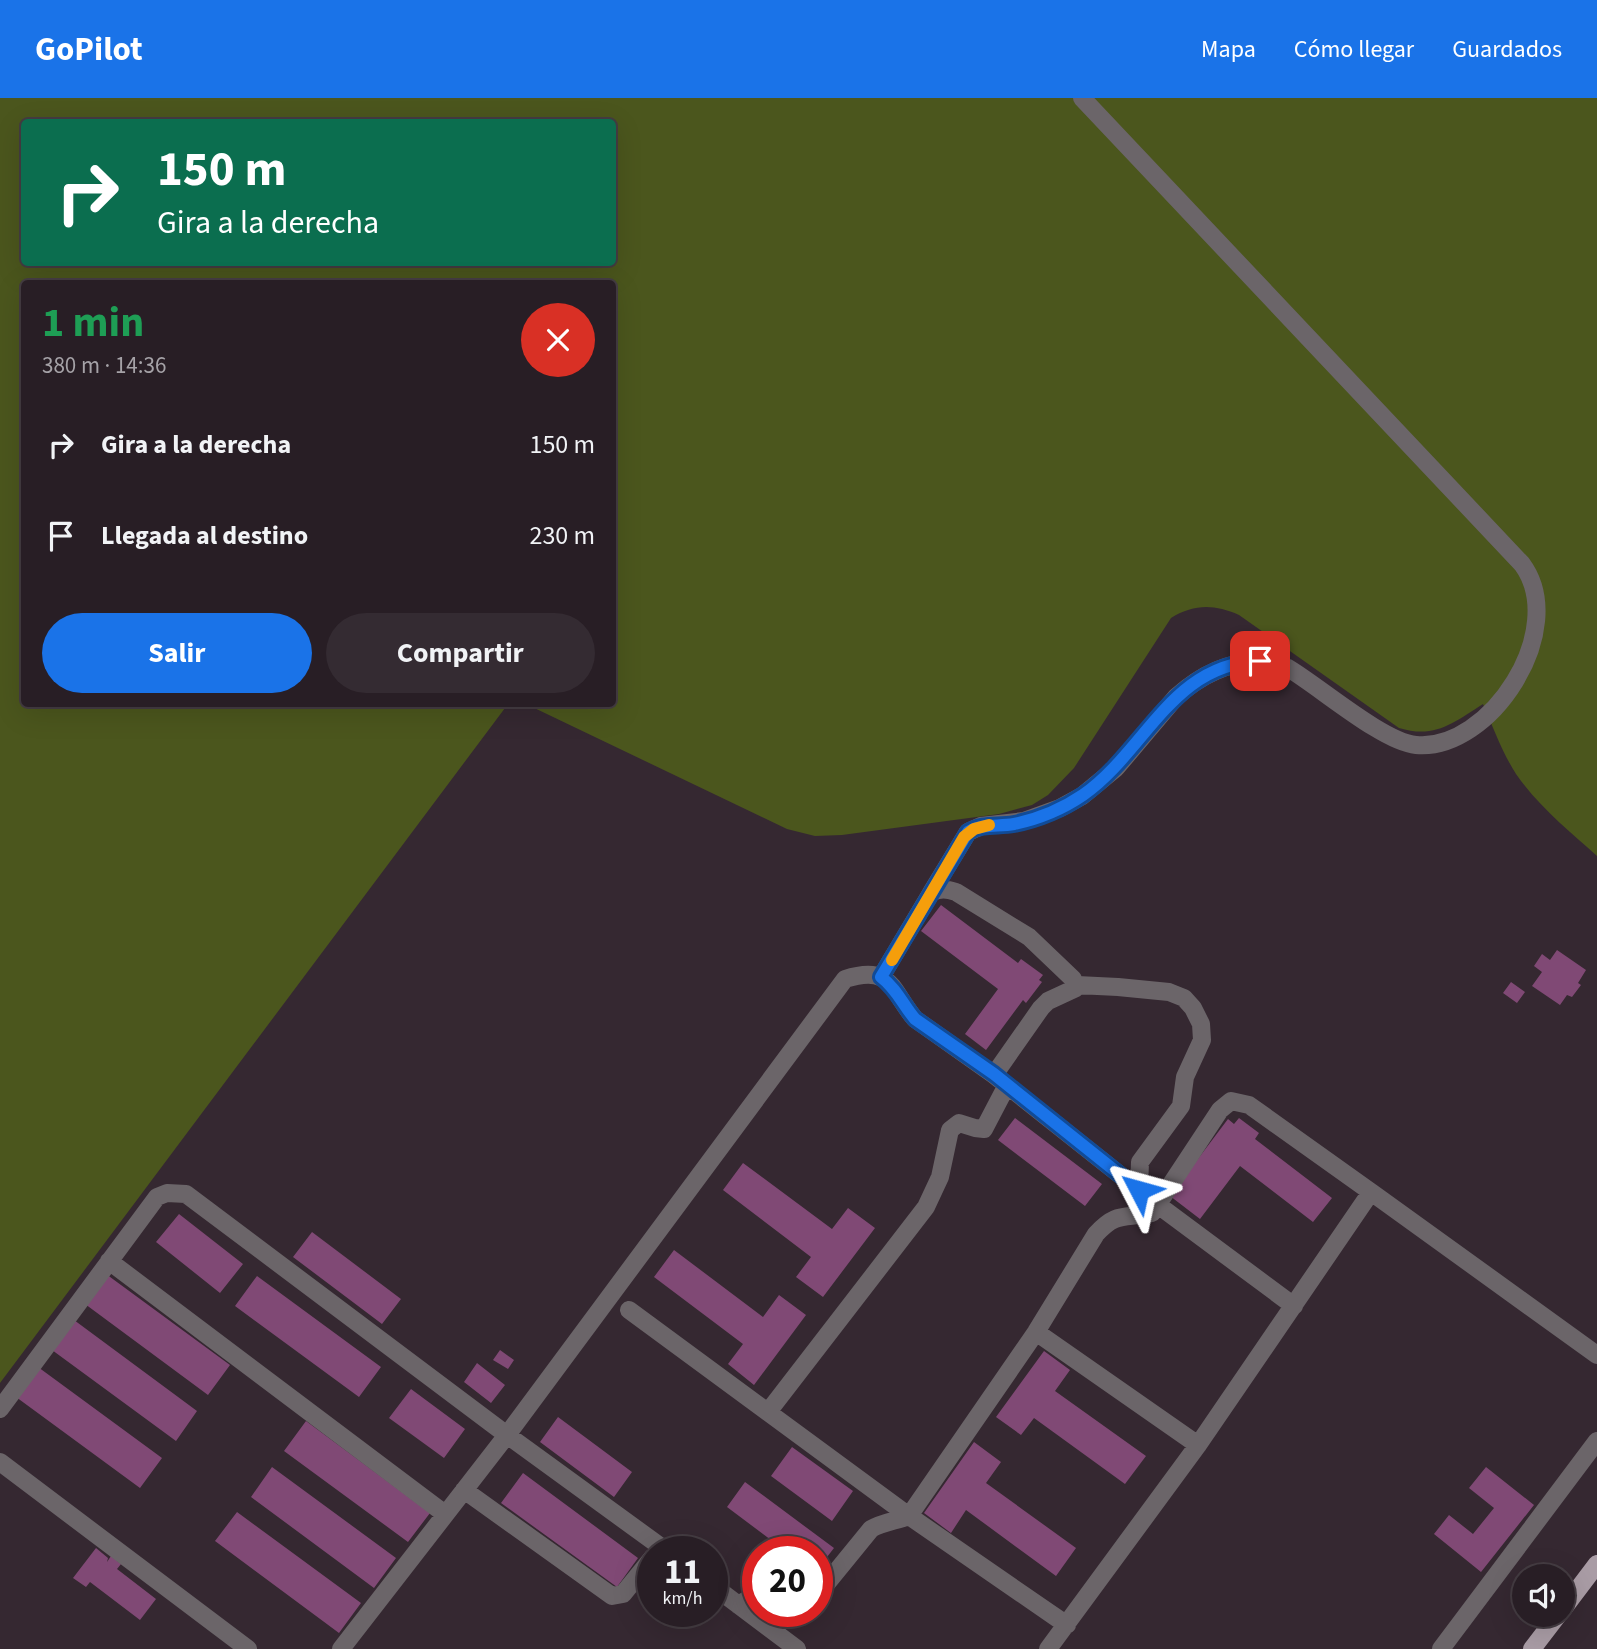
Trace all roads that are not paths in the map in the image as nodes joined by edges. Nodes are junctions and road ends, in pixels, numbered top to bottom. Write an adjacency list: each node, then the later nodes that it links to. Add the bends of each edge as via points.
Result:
1 (1082, 98): 2 (lane, via 1522,564 1537,599 1536,628 1521,671 1502,698 1467,730 1429,745 1394,739 1282,665 1244,662 1214,670 1176,697 1115,768 1082,796 1024,821 968,832)
2 (932, 893): 3 (lane); 4 (lane, via 956,892 1029,937)
3 (881, 977): 5 (lane, via 915,1019); 16 (lane, via 845,979)
4 (1077, 985): 5 (lane, via 1041,1008); 6 (lane, via 1169,992 1184,998 1201,1024 1202,1040 1185,1077 1181,1107 1140,1162)
5 (1000, 1080): 6 (lane); 15 (lane, via 984,1129 959,1123 950,1130 940,1177 926,1207)
6 (1139, 1190): 8 (lane)
7 (1371, 1192): 8 (lane, via 1249,1105 1231,1101 1220,1110); 10 (lane); 13 (lane)
8 (1158, 1205): 10 (lane); 12 (lane, via 1152,1213 1108,1220)
9 (109, 1261): 14 (lane); 16 (lane, via 157,1197 186,1194); 21 (lane)
10 (1294, 1306): 18 (lane)
11 (629, 1310): 15 (lane)
12 (1036, 1332): 18 (lane); 22 (lane)
13 (1597, 1354)
14 (0, 1409)
15 (768, 1412): 22 (lane)
16 (507, 1435): 20 (lane); 23 (lane)
17 (1597, 1441): 37 (lane)
18 (1198, 1445): 31 (lane)
19 (0, 1462): 33 (lane)
20 (464, 1490): 21 (lane); 26 (lane, via 611,1596 623,1594)
21 (445, 1514): 34 (lane)
22 (909, 1516): 25 (lane, via 871,1529); 31 (lane)
23 (639, 1536)
24 (1597, 1563): 27 (main road)
25 (833, 1576)
26 (637, 1578)
27 (1575, 1593)
28 (728, 1597): 30 (lane)
29 (742, 1603): 30 (lane)
30 (738, 1605): 35 (lane)
31 (1067, 1625): 36 (lane)
32 (1549, 1627): 38 (main road)
33 (248, 1649)
34 (341, 1649)
35 (797, 1649)
36 (1048, 1649)
37 (1441, 1649)
38 (1532, 1649)

